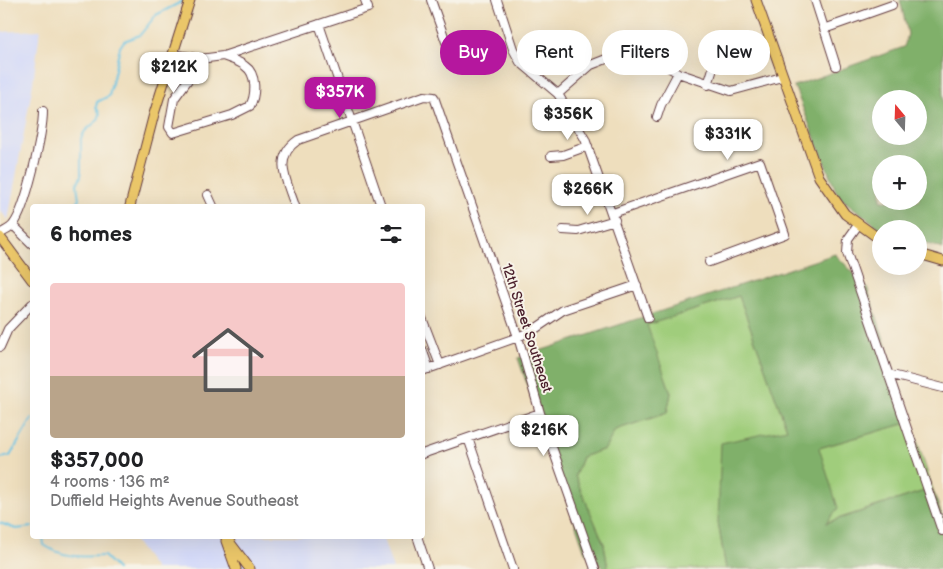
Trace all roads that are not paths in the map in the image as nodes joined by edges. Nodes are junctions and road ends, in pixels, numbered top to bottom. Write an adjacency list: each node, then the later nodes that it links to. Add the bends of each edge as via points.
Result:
1 (431, 0): 10 (street)
2 (497, 0): 21 (street, via 520,62)
3 (756, 0): 19 (main road)
4 (814, 0): 9 (street)
5 (189, 2): 11 (main road)
6 (367, 4): 8 (street)
7 (892, 5): 9 (street)
8 (319, 24): 12 (street); 24 (street)
9 (824, 28): 15 (street)
10 (442, 30)
11 (173, 54): 13 (street); 28 (main road)
12 (223, 56): 13 (street); 13 (street, via 245,65 252,74 254,90 250,106 173,134 169,126 173,101 192,74)
13 (196, 59)
14 (602, 60): 21 (street)
15 (836, 66)
16 (677, 75): 23 (street)
17 (683, 75): 20 (street)
18 (711, 75): 20 (street)
19 (782, 77): 20 (street, via 731,91); 34 (main road, via 819,177 839,208)
20 (708, 85)
21 (558, 94): 25 (street)
22 (43, 111): 33 (street, via 43,126 27,190)
23 (657, 117)
24 (352, 121): 30 (street, via 298,140 286,151 283,168); 31 (street); 47 (street, 12th Street Southeast, via 432,96)
25 (588, 146): 26 (street); 32 (street)
26 (551, 156)
27 (208, 195): 29 (street)
28 (131, 204)
29 (212, 204)
30 (294, 204)
31 (380, 204)
32 (614, 216): 35 (street, via 578,231); 41 (street, via 760,162 785,234); 43 (street)
33 (13, 225): 37 (street); 38 (street)
34 (858, 225): 36 (main road); 51 (street, via 848,239 847,253)
35 (563, 230)
36 (872, 234)
37 (0, 236): 42 (main road)
38 (30, 242)
39 (927, 256): 40 (main road)
40 (943, 261)
41 (709, 262)
42 (30, 277)
43 (637, 285): 45 (street); 47 (street, via 563,310 535,330)
44 (30, 306): 48 (street, via 8,329)
45 (648, 318)
46 (425, 326): 49 (street)
47 (518, 337): 49 (street); 53 (street, 12th Street Southeast)
48 (0, 347)
49 (440, 365): 50 (street)
50 (426, 370)
51 (888, 374): 52 (street); 56 (street)
52 (943, 388)
53 (540, 413): 54 (street); 64 (street, 12th Street Southeast)
54 (468, 438): 55 (street); 63 (street)
55 (425, 453)
56 (942, 531)
57 (226, 539): 60 (main road)
58 (227, 539): 61 (main road)
59 (418, 539): 62 (street)
60 (236, 569)
61 (250, 569)
62 (428, 569)
63 (513, 569)
64 (595, 569)

